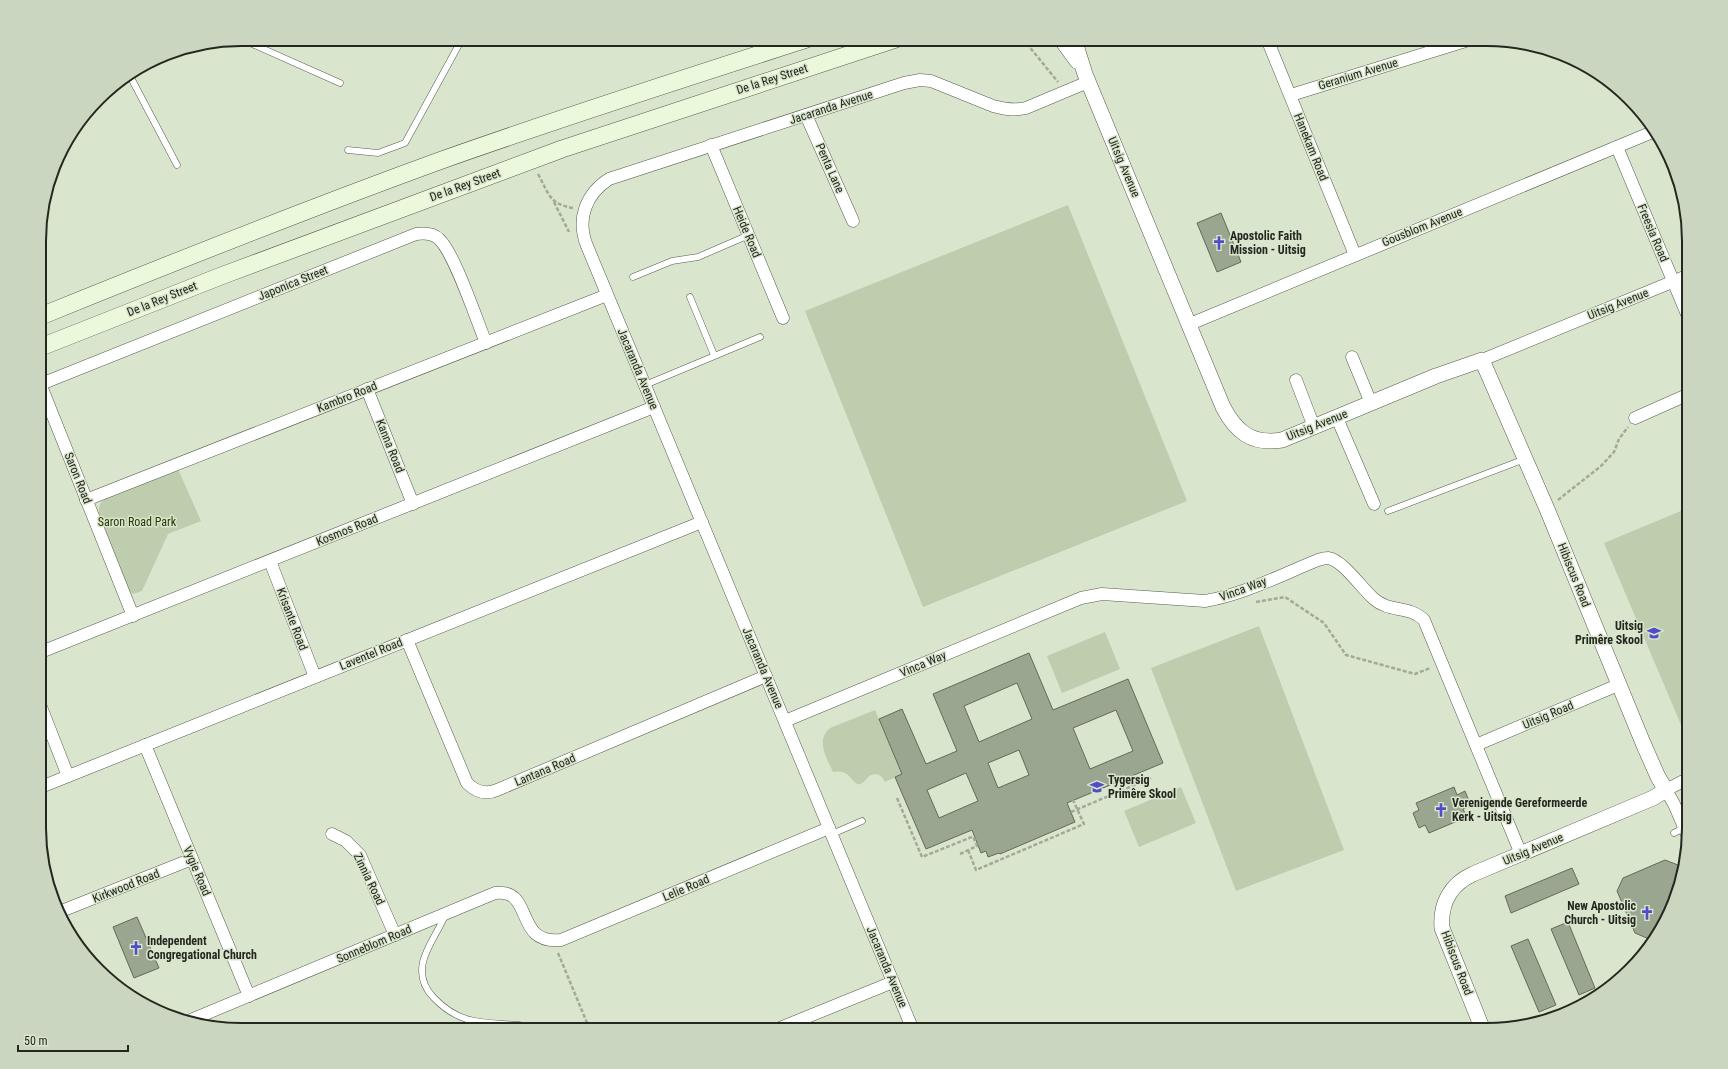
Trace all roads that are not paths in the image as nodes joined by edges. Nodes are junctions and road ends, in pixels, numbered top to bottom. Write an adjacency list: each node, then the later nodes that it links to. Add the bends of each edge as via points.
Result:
1 (257, 46): 11 (lane)
2 (458, 46): 17 (lane, via 405,143 378,153)
3 (785, 46): 28 (main road, via 558,119 443,160 321,205)
4 (874, 46): 33 (main road, De la Rey Street, via 502,171 220,276)
5 (1066, 46): 9 (street, Uitsig Avenue)
6 (1076, 46): 9 (street, Uitsig Avenue)
7 (1270, 46): 12 (street, Hanekam Road)
8 (1449, 46): 12 (street, Geranium Avenue)
9 (1087, 78): 13 (street, Jacaranda Avenue, via 1018,110 993,106 939,84 920,80); 30 (street, Uitsig Avenue)
10 (132, 80): 18 (lane)
11 (340, 83)
12 (1291, 95): 21 (street, Hanekam Road)
13 (806, 115): 15 (street, Jacaranda Avenue); 19 (street, Penta Lane)
14 (1649, 133): 16 (street, Gousblom Avenue)
15 (711, 145): 20 (street, Heide Road); 25 (street, Jacaranda Avenue, via 616,176 602,183 591,195 584,209 582,229)
16 (1617, 147): 21 (street, Gousblom Avenue); 24 (street, Freesia Road)
17 (348, 150)
18 (177, 165)
19 (853, 221)
20 (749, 235): 22 (lane, via 698,257 672,261); 29 (street, Heide Road)
21 (1355, 255): 30 (street, Gousblom Avenue)
22 (633, 277)
23 (1682, 278): 24 (street, Uitsig Avenue)
24 (1673, 282): 27 (street, Freesia Road); 36 (street, Uitsig Avenue)
25 (607, 295): 32 (street, Kambro Road); 39 (street, Jacaranda Avenue)
26 (690, 297): 34 (lane)
27 (1682, 303)
28 (46, 314)
29 (783, 318)
30 (1190, 324): 47 (street, Uitsig Avenue, via 1223,406 1230,420 1242,432 1263,441 1274,441)
31 (760, 337): 34 (lane)
32 (486, 343): 38 (street, Japonica Street, via 444,244 439,238 422,233); 40 (street, Kambro Road)
33 (46, 345)
34 (714, 355): 39 (lane)
35 (1352, 357): 43 (street)
36 (1482, 360): 43 (street, Uitsig Avenue, via 1453,369); 48 (street, Hibiscus Road)
37 (1296, 380): 47 (street)
38 (46, 383)
39 (645, 385): 44 (street, Jacaranda Avenue)
40 (367, 389): 49 (street, Kambro Road); 50 (street, Kanna Road)
41 (1682, 397): 46 (street)
42 (46, 398): 49 (street, Saron Road)
43 (1371, 403): 45 (street, Uitsig Avenue)
44 (654, 408): 50 (street, Kosmos Road); 53 (street, Jacaranda Avenue)
45 (1337, 418): 47 (street, Uitsig Avenue); 51 (street)
46 (1635, 418)
47 (1314, 427)
48 (1525, 459): 52 (lane); 60 (street, Hibiscus Road)
49 (86, 500): 55 (street, Saron Road)
50 (413, 504): 54 (street, Kosmos Road)
51 (1374, 504)
52 (1388, 511)
53 (702, 522): 56 (street, Laventel Road); 58 (street, Jacaranda Avenue)
54 (270, 561): 55 (street, Kosmos Road); 59 (street, Krisante Road)
55 (133, 616): 57 (street, Kosmos Road)
56 (406, 640): 58 (street, Lantana Road, via 467,783 476,790 487,793); 59 (street, Laventel Road)
57 (46, 650)
58 (766, 676): 62 (street, Jacaranda Avenue)
59 (315, 677): 63 (street, Laventel Road)
60 (1618, 685): 64 (street, Uitsig Road); 68 (street, Hibiscus Road)
61 (46, 720): 65 (street)
62 (785, 721): 64 (street, Vinca Way, via 1081,598 1102,594 1205,601 1231,595 1327,558 1341,565 1384,606 1417,614 1424,620); 70 (street, Jacaranda Avenue)
63 (145, 745): 65 (street, Laventel Road); 74 (street, Vygie Road)
64 (1476, 745): 73 (street, Vinca Way)
65 (68, 776): 67 (street, Laventel Road)
66 (1682, 781): 68 (street, Uitsig Avenue)
67 (46, 785)
68 (1666, 790): 71 (street, via 1674,804); 73 (street, Uitsig Avenue, via 1653,798)
69 (862, 821): 70 (lane)
70 (830, 831): 79 (street, Lelie Road, via 567,938 555,941); 80 (street, Jacaranda Avenue)
71 (1682, 833)
72 (332, 834): 78 (street, Zinnia Road, via 346,841 360,855)
73 (1521, 854): 75 (street, Uitsig Avenue, via 1466,878)
74 (192, 860): 76 (street, Kirkwood Road); 81 (street, Vygie Road)
75 (1448, 895): 86 (street, Hibiscus Road, via 1442,911 1442,928)
76 (64, 910)
77 (446, 913): 78 (street, Sonneblom Road); 79 (street, Sonneblom Road, via 496,893 506,893 516,898 532,931); 83 (lane, via 428,946 422,976 430,993 448,1010 458,1016)
78 (395, 934): 81 (street, Sonneblom Road)
79 (542, 938)
80 (893, 982): 84 (street); 85 (street, Jacaranda Avenue)
81 (249, 996): 82 (street, Sonneblom Road)
82 (197, 1017)
83 (490, 1023)
84 (792, 1023)
85 (910, 1023)
86 (1480, 1023)

